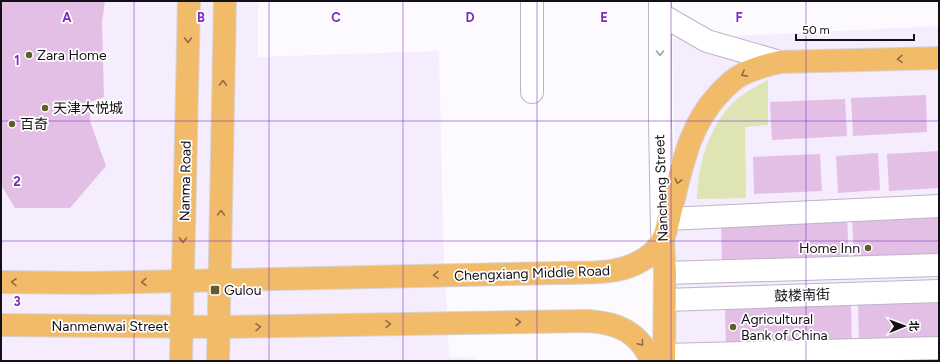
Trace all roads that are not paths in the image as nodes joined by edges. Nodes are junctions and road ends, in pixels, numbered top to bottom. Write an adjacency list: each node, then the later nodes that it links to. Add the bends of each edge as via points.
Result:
1 (189, 1): 14 (main road, Nanma Road, one-way to 14)
2 (225, 1): 13 (main road, one-way to 2)
3 (532, 1): 7 (street)
4 (660, 8): 6 (street, Nancheng Street, via 707,41); 10 (street, Nancheng Street, one-way to 10)
5 (939, 58): 6 (main road, Chengxiang Middle Road, one-way to 6)
6 (780, 62): 9 (main road, Chengxiang Middle Road, one-way to 9, via 742,74 725,87 703,113 685,154)
7 (532, 92)
8 (939, 206): 9 (street)
9 (668, 219): 10 (main road, Chengxiang Middle Road)
10 (663, 240): 12 (main road, Nancheng Street); 13 (main road, Chengxiang Middle Road, one-way to 13, via 649,256 618,270)
11 (939, 265): 12 (street, 鼓楼南街)
12 (665, 273): 17 (main road, Nancheng Street)
13 (220, 280): 14 (main road, Chengxiang Middle Road); 20 (main road)
14 (183, 281): 15 (main road, one-way to 15); 19 (main road, Nanma Road)
15 (1, 282)
16 (939, 291): 17 (street, 鼓楼南街)
17 (665, 300): 22 (main road, Nancheng Street)
18 (1, 325): 19 (main road, Nanmenwai Street)
19 (182, 327): 20 (main road, Nanmenwai Street); 23 (main road, Nanma Road)
20 (219, 327): 22 (main road, one-way to 22, via 596,321 629,332); 24 (main road)
21 (939, 348): 22 (street)
22 (660, 359)
23 (181, 361)
24 (218, 361)

